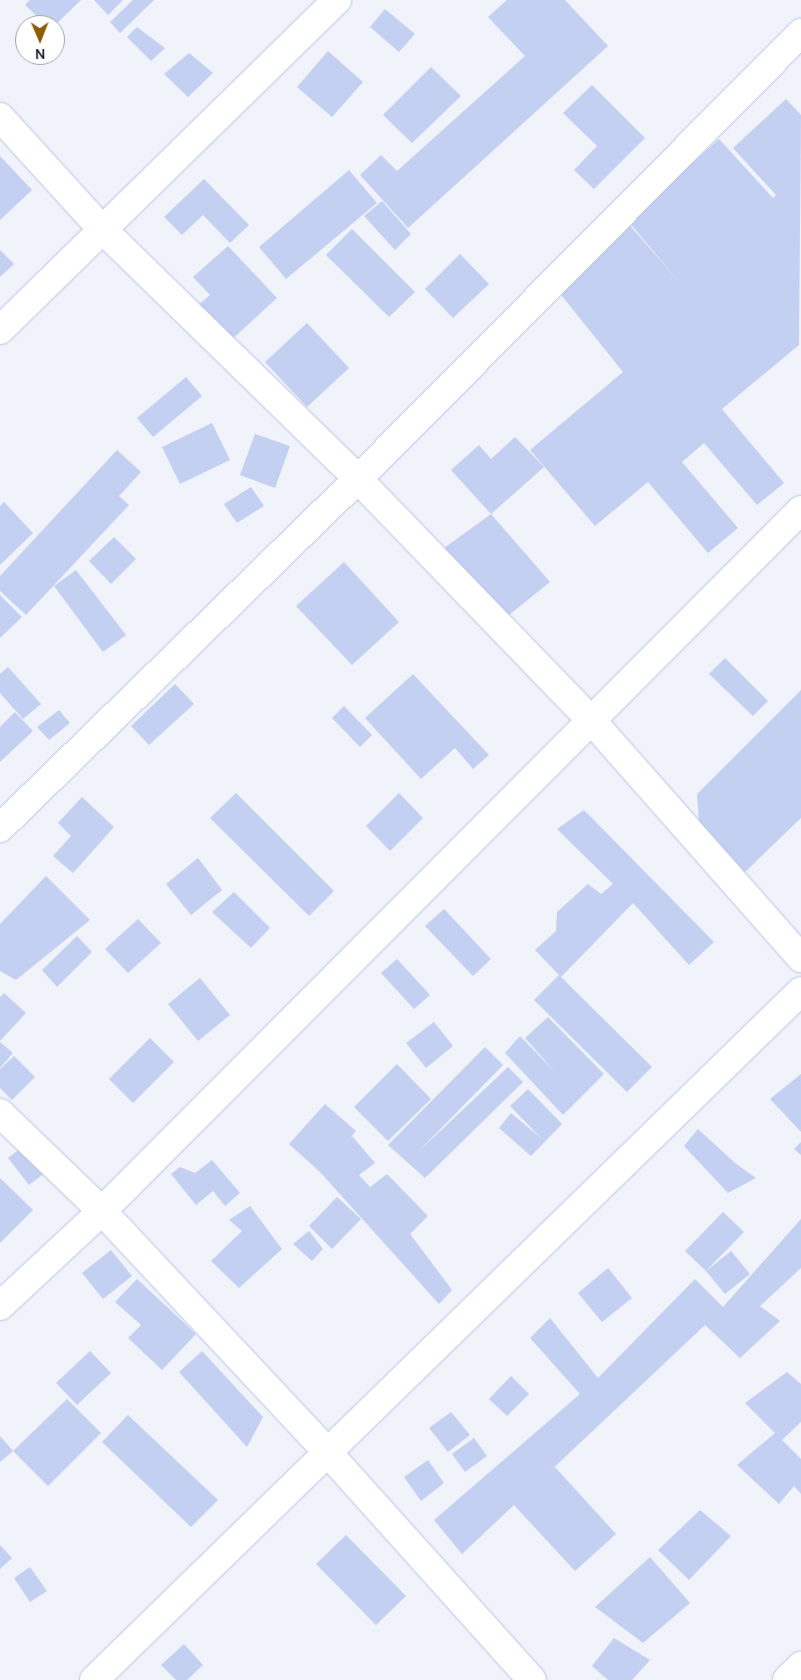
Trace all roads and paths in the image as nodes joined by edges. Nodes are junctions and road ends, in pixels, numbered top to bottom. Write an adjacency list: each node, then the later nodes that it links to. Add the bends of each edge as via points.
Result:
1 (337, 0): 4 (street)
2 (801, 33): 6 (street)
3 (0, 117): 4 (street)
4 (101, 228): 5 (street); 6 (street)
5 (0, 330)
6 (358, 479): 8 (street); 9 (street)
7 (801, 510): 8 (street)
8 (592, 721): 10 (street); 13 (street)
9 (0, 828)
10 (801, 958)
11 (801, 991): 15 (street)
12 (0, 1113): 13 (street)
13 (102, 1212): 14 (street); 15 (street)
14 (0, 1306)
15 (330, 1455): 17 (street); 18 (street)
16 (801, 1666): 19 (street)
17 (94, 1680)
18 (532, 1680)
19 (787, 1680)

